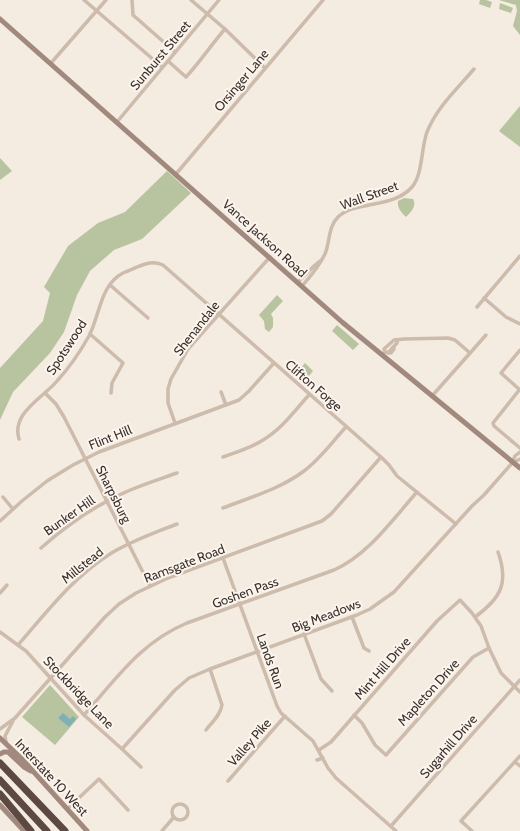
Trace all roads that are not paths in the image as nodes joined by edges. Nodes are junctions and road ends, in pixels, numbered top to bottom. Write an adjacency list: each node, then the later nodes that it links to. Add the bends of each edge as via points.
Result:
1 (84, 0): 7 (street)
2 (106, 0): 7 (street)
3 (132, 0): 11 (street, via 133,15)
4 (191, 0): 8 (street)
5 (219, 0): 8 (street, Sunburst Street)
6 (322, 0): 15 (street, Orsinger Lane)
7 (96, 11): 13 (street); 14 (street)
8 (207, 14): 10 (street); 11 (street, Sunburst Street)
9 (0, 19): 13 (main road, Vance Jackson Road)
10 (225, 29): 12 (street, via 186,77); 15 (street)
11 (175, 52): 12 (street, Sunburst Street)
12 (168, 61): 14 (street, Sunburst Street)
13 (52, 63): 17 (main road, Vance Jackson Road)
14 (162, 67): 17 (street, Sunburst Street)
15 (265, 68): 18 (street, Orsinger Lane)
16 (474, 69): 22 (street, Wall Street, via 433,120 423,145 419,173 412,187 396,198 338,217 319,266)
17 (117, 122): 18 (main road, Vance Jackson Road)
18 (176, 174): 19 (main road, Vance Jackson Road)
19 (270, 257): 22 (main road, Vance Jackson Road); 26 (street, Shenandale)
20 (519, 259): 24 (street)
21 (157, 262): 23 (street, Spotswood, via 147,263 124,273); 26 (street, Clifton Forge)
22 (300, 284): 33 (main road, Vance Jackson Road, via 342,322)
23 (110, 285): 27 (street); 29 (street, Spotswood, via 103,296)
24 (484, 298): 25 (street); 28 (street, via 506,317)
25 (477, 307)
26 (218, 314): 35 (street, Clifton Forge); 43 (street, Shenandale, via 188,349 170,382 167,399)
27 (148, 318)
28 (520, 324)
29 (90, 334): 38 (street, Spotswood, via 58,381); 39 (street, via 124,363 112,383)
30 (486, 335): 34 (street)
31 (397, 340): 33 (street, via 387,345); 33 (street, via 394,350); 34 (street, via 448,338 455,340)
32 (520, 350): 36 (street, via 502,373)
33 (385, 353): 41 (main road, Vance Jackson Road)
34 (470, 353): 41 (street)
35 (274, 363): 40 (street, Clifton Forge); 42 (street, Flint Hill, via 245,395)
36 (520, 389): 46 (street, via 493,423)
37 (221, 392): 42 (street)
38 (45, 393): 45 (street, Spotswood, via 22,416 18,431); 50 (street, Sharpsburg, via 60,410)
39 (111, 393)
40 (309, 395): 44 (street, Clifton Forge); 48 (street, via 271,435 256,444)
41 (432, 396): 52 (main road, Vance Jackson Road)
42 (226, 405): 43 (street, Flint Hill)
43 (175, 423): 50 (street, Flint Hill, via 114,445)
44 (346, 427): 49 (street, Clifton Forge); 59 (street, via 314,462 293,479)
45 (20, 439)
46 (520, 448)
47 (520, 452): 52 (street, Big Meadows)
48 (224, 456)
49 (381, 457): 55 (street, Clifton Forge, via 397,476); 66 (street, Ramsgate Road, via 322,521)
50 (85, 459): 57 (street, Sharpsburg); 58 (street, Flint Hill, via 47,481)
51 (520, 459): 52 (street, Big Meadows)
52 (512, 463): 53 (main road, Vance Jackson Road); 62 (street, Big Meadows)
53 (520, 468)
54 (177, 473): 57 (street, Bunker Hill)
55 (417, 492): 62 (street, Clifton Forge); 70 (street, Goshen Pass, via 364,551 350,562)
56 (3, 497): 58 (street)
57 (107, 501): 63 (street, Sharpsburg); 64 (street, Bunker Hill, via 80,516)
58 (13, 508): 60 (street, Flint Hill)
59 (223, 508)
60 (0, 521)
61 (178, 524): 63 (street, Millstead)
62 (456, 524): 71 (street, Big Meadows, via 394,592 370,609)
63 (129, 544): 68 (street, Sharpsburg); 75 (street, Millstead, via 78,578)
64 (41, 548)
65 (498, 552): 72 (street, via 503,570 502,585 493,602)
66 (223, 558): 68 (street, Ramsgate Road); 70 (street, Lands Run)
67 (6, 585): 69 (street)
68 (150, 586): 80 (street, Ramsgate Road, via 119,604)
69 (0, 592)
70 (240, 604): 77 (street, Lands Run); 85 (street, Goshen Pass, via 177,628 153,642 132,661)
71 (352, 617): 74 (street, Big Meadows); 78 (street, via 364,648)
72 (475, 617): 76 (street); 86 (street, Mint Hill Drive, via 460,600 437,621)
73 (0, 632): 75 (street, Stockbridge Lane)
74 (304, 634): 77 (street, Big Meadows); 83 (street, via 321,679)
75 (18, 645): 80 (street, Stockbridge Lane)
76 (489, 648): 82 (street, via 501,673); 86 (street, Mapleton Drive, via 472,657 386,755 375,745 362,722)
77 (257, 651): 79 (street, Big Meadows); 87 (street, Lands Run, via 277,706)
78 (369, 651)
79 (210, 669): 90 (street, via 222,705 218,716); 93 (street, Big Meadows, via 189,678 175,690)
80 (50, 678): 85 (street, Stockbridge Lane); 88 (street, Ramsgate Road)
81 (520, 680): 82 (street, Sugarhill Drive)
82 (514, 687): 84 (street); 111 (street, Sugarhill Drive)
83 (332, 691)
84 (520, 692)
85 (84, 715): 93 (street, Stockbridge Lane)
86 (354, 715): 94 (street, Mint Hill Drive, via 331,742)
87 (285, 716): 94 (street, Lands Run, via 309,737); 105 (street, Valley Pike)
88 (14, 718): 89 (street, Ramsgate Road); 92 (street, Ramsgate Road, via 5,736)
89 (0, 729)
90 (206, 730)
91 (0, 738): 92 (main road, Interstate 10 West)
92 (6, 744): 103 (main road, Interstate 10 West)
93 (122, 749): 102 (street, Stockbridge Lane)
94 (319, 750): 97 (street, Lands Run)
95 (1, 753): 103 (main road, via 8,752)
96 (520, 756): 100 (street)
97 (323, 758): 98 (street); 111 (street, Lands Run, via 336,778)
98 (317, 760)
99 (0, 762): 115 (highway)
100 (515, 762): 101 (street); 119 (street, via 461,822)
101 (520, 766)
102 (141, 767)
103 (34, 773): 108 (main road, Interstate 10 West)
104 (0, 780): 114 (highway)
105 (228, 781)
106 (0, 794): 113 (highway)
107 (0, 805): 112 (main road)
108 (67, 808): 109 (street, via 99,778); 116 (main road, Interstate 10 West)
109 (128, 810)
110 (174, 817): 110 (street, via 179,820 185,818 188,812 186,806 180,803 174,806); 117 (street)
111 (391, 826): 118 (street, Lands Run)
112 (24, 831)
113 (31, 831)
114 (47, 831)
115 (65, 831)
116 (87, 831)
117 (162, 831)
118 (396, 831)
119 (472, 831)

